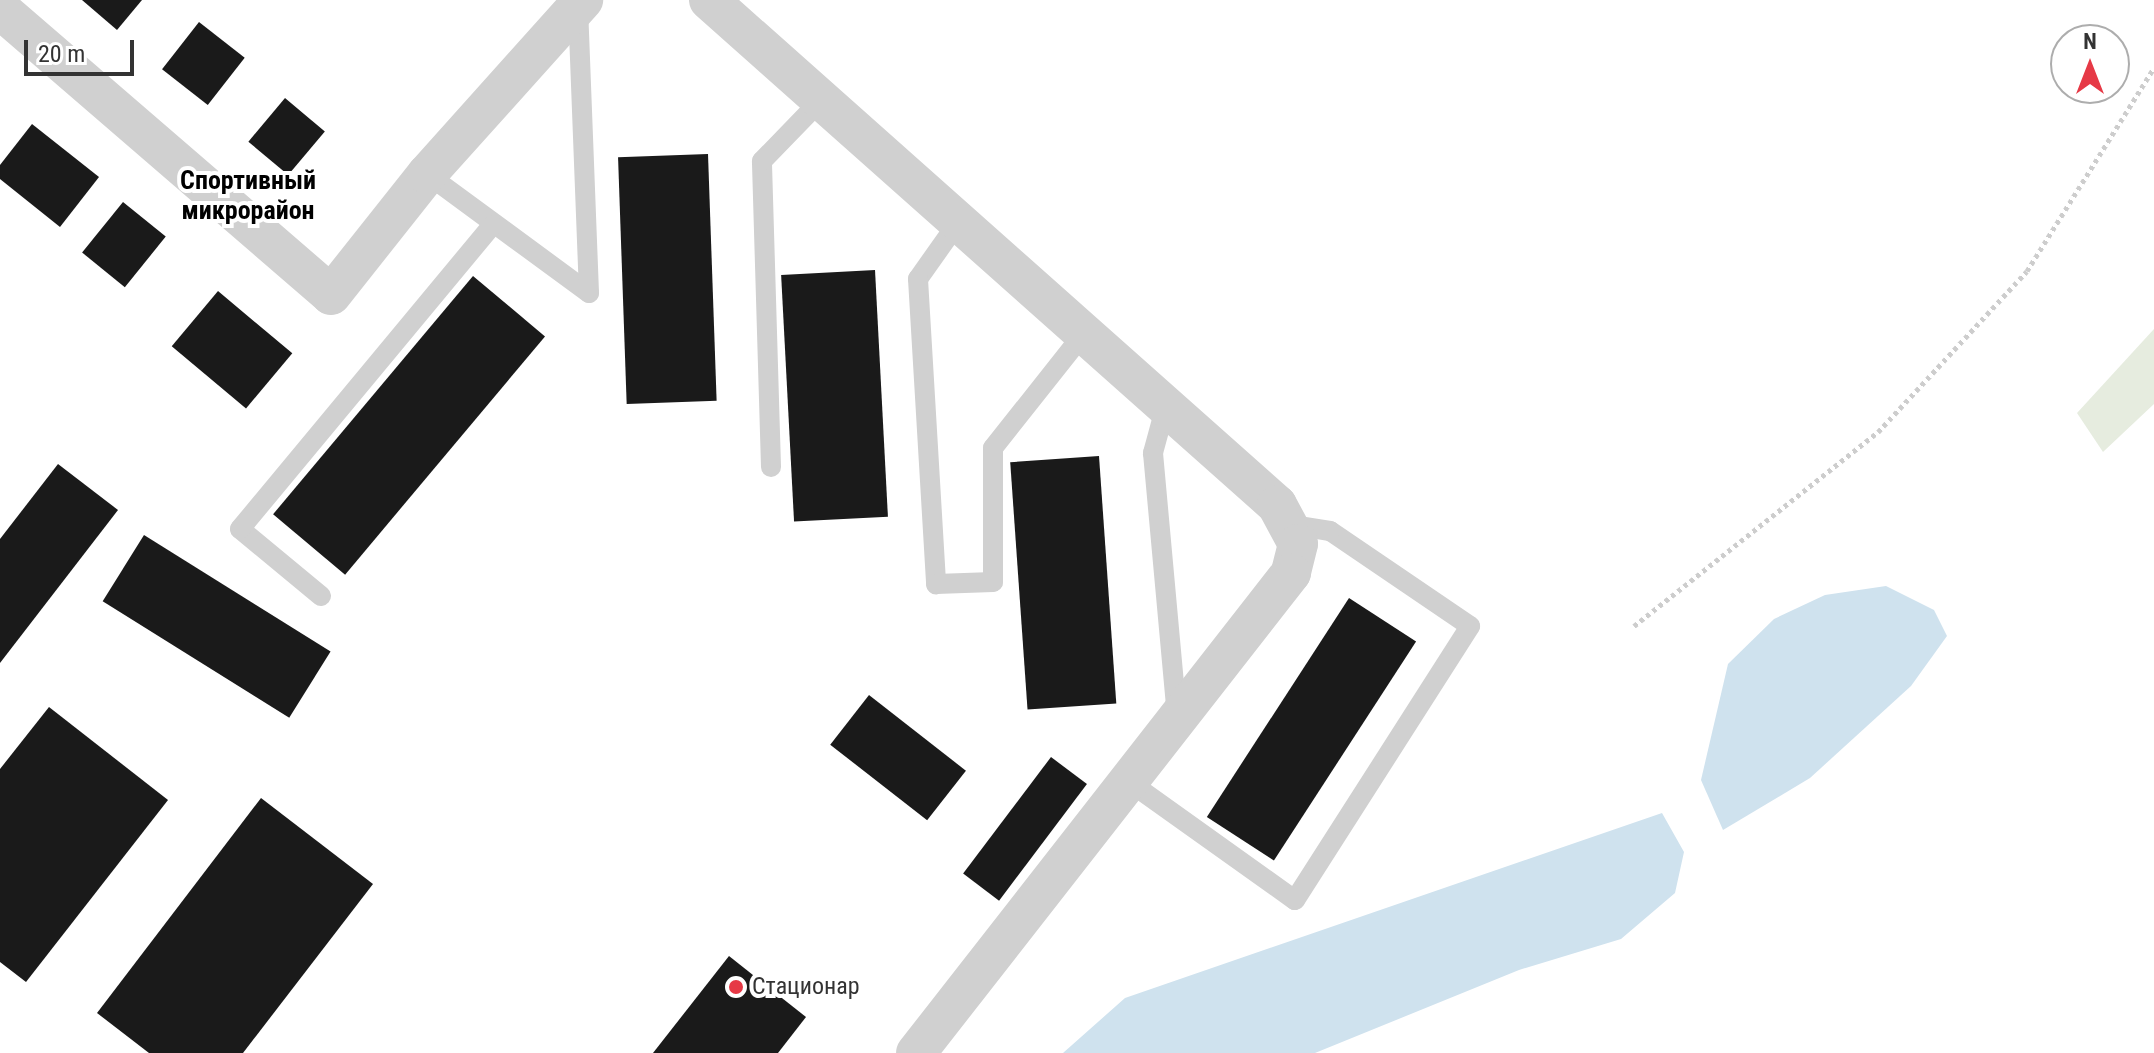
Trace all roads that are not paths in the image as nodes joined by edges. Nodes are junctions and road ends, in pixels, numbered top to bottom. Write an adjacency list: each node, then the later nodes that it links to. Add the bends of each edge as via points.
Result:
1 (709, 0): 4 (street)
2 (581, 3): 5 (street); 7 (lane, via 589,293)
3 (0, 9): 5 (street, via 331,295)
4 (822, 99): 6 (street); 10 (lane, via 762,161)
5 (427, 174): 7 (lane)
6 (959, 221): 8 (street); 8 (lane, via 918,279 936,584 993,582 993,448)
7 (492, 225): 12 (lane, via 240,529)
8 (1084, 333): 9 (street)
9 (1166, 405): 11 (street); 13 (lane, via 1153,453)
10 (771, 467)
11 (1293, 525): 13 (street, via 1298,544 1291,573); 14 (lane, via 1330,531 1470,626 1295,900)
12 (321, 596)
13 (1177, 718): 14 (street)
14 (1128, 781): 15 (street)
15 (916, 1053)

